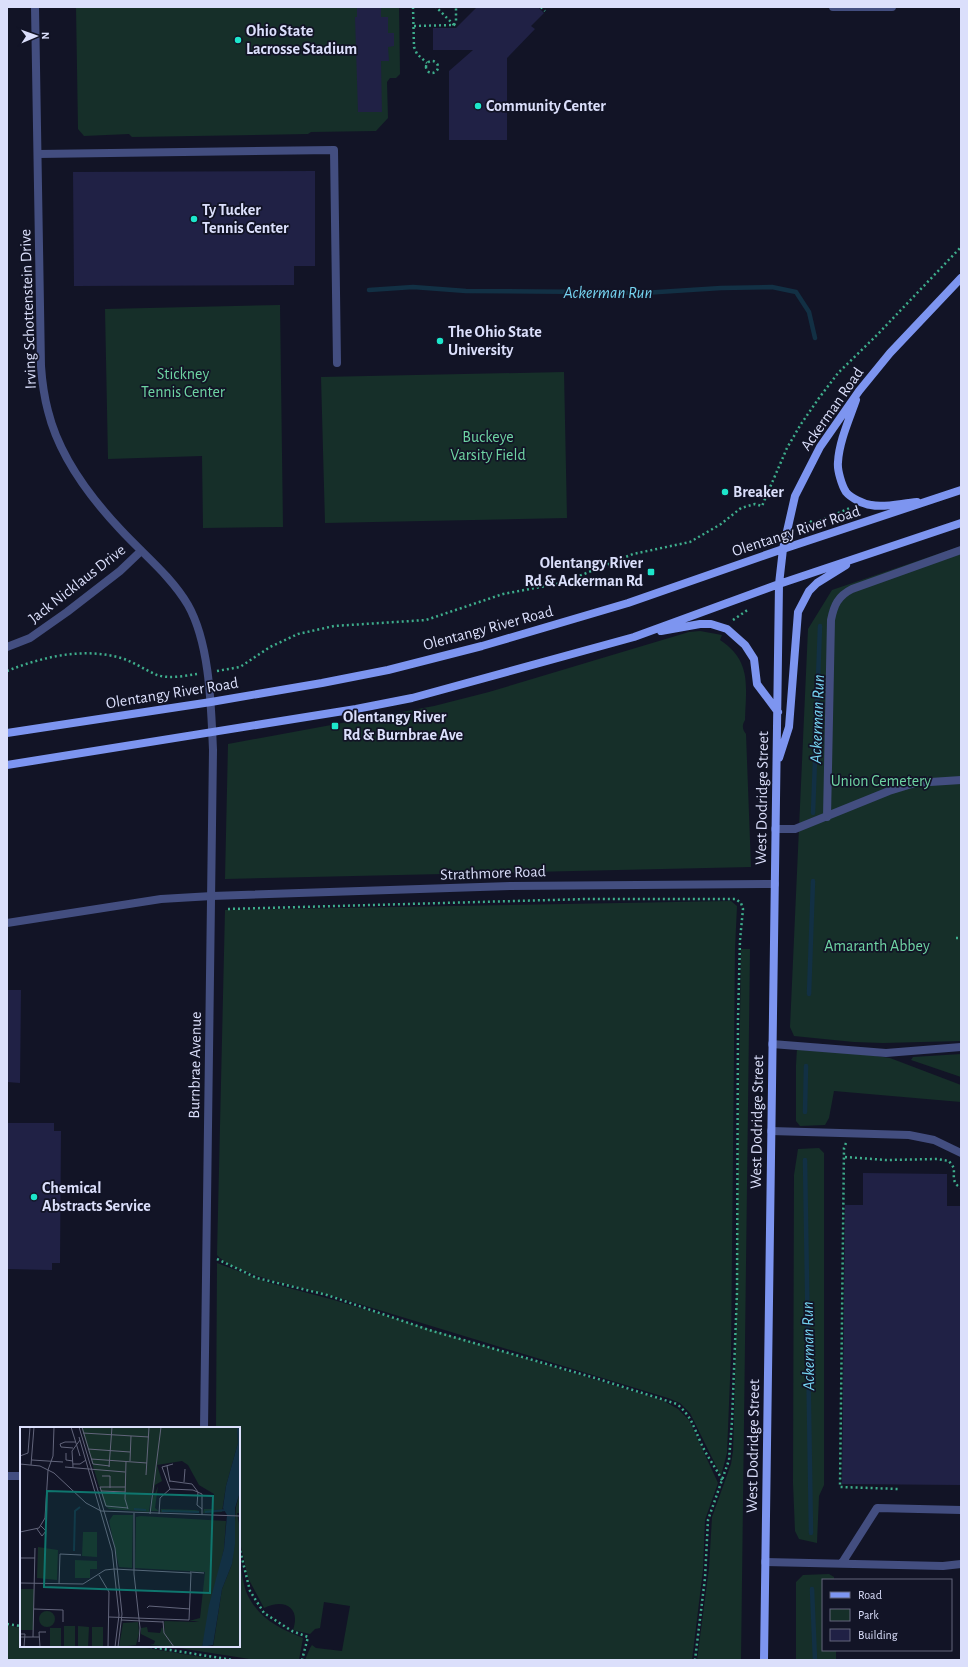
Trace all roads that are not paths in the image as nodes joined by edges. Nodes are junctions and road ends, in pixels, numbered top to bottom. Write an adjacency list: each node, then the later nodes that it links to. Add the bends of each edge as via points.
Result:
1 (35, 7): 4 (street, Irving Schottenstein Drive)
2 (833, 7): 3 (street)
3 (892, 7)
4 (38, 154): 6 (street, via 334,150); 12 (street, Irving Schottenstein Drive, via 41,366 48,413 64,453 76,474 89,493)
5 (961, 278): 7 (main road, Ackerman Road, via 890,353)
6 (337, 363)
7 (859, 391): 9 (main road, via 843,438 838,463 847,492 857,500 870,505); 11 (main road, Ackerman Road, via 820,447 795,496)
8 (961, 490): 9 (main road, Olentangy River Road)
9 (932, 500): 11 (main road, Olentangy River Road)
10 (961, 523): 14 (main road)
11 (783, 549): 15 (main road, Ackerman Road); 18 (main road, Olentangy River Road, via 628,603 482,646 388,670)
12 (141, 550): 17 (street, Jack Nicklaus Drive, via 120,571 67,612 30,638); 18 (street, Irving Schottenstein Drive, via 178,589 189,607 197,626 208,673)
13 (961, 550): 25 (street, via 852,589 837,600 831,620)
14 (856, 558): 15 (main road); 23 (main road, via 817,583 809,591 798,612 789,727)
15 (779, 584): 16 (main road); 19 (main road, West Dodridge Street)
16 (634, 636): 19 (main road, via 700,624 711,624 727,629 745,645 754,659 756,684); 20 (main road, via 412,698)
17 (7, 648)
18 (211, 702): 20 (street, Burnbrae Avenue); 21 (main road, Olentangy River Road)
19 (778, 712): 23 (main road, West Dodridge Street)
20 (212, 731): 22 (main road); 28 (street, Burnbrae Avenue)
21 (7, 733)
22 (7, 765)
23 (776, 768): 26 (main road, West Dodridge Street)
24 (961, 780): 25 (street, via 915,783)
25 (827, 817): 26 (street, via 795,829)
26 (775, 829): 27 (main road, West Dodridge Street)
27 (774, 884): 28 (street, Strathmore Road, via 510,886); 30 (main road, West Dodridge Street)
28 (212, 896): 29 (street, Strathmore Road, via 161,899); 34 (street, Burnbrae Avenue)
29 (7, 923)
30 (772, 1044): 31 (street, via 886,1053); 32 (main road, West Dodridge Street)
31 (961, 1047)
32 (771, 1130): 33 (street, via 909,1135 934,1140); 38 (main road, West Dodridge Street)
33 (961, 1153)
34 (204, 1427)
35 (7, 1476): 36 (street)
36 (20, 1476)
37 (961, 1510): 39 (street, via 877,1508)
38 (765, 1562): 39 (street); 41 (main road, West Dodridge Street)
39 (842, 1563): 40 (street, via 943,1566)
40 (961, 1564)
41 (764, 1660)

